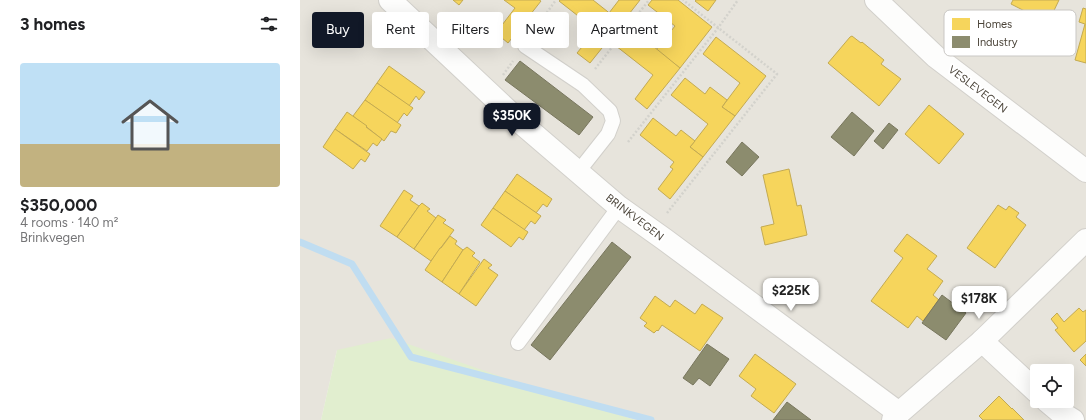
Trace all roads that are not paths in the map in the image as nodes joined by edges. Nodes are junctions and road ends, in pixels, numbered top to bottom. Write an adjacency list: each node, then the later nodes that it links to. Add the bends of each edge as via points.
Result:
1 (390, 0): 5 (street, BRINKVEGEN, via 521,123)
2 (876, 0): 4 (street, VESLEVEGEN, via 936,57)
3 (528, 48): 5 (lane, via 583,85 610,110 613,122 608,134)
4 (1086, 171)
5 (578, 172): 6 (street, BRINKVEGEN)
6 (619, 207): 9 (lane); 12 (street, BRINKVEGEN)
7 (1086, 240): 8 (street)
8 (982, 341): 10 (street); 12 (street)
9 (518, 343)
10 (1030, 386)
11 (1055, 408): 13 (street)
12 (896, 416)
13 (1073, 420)

